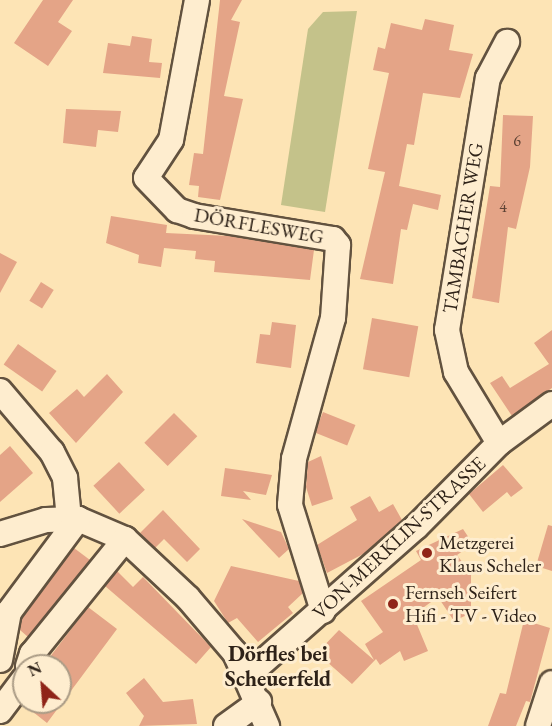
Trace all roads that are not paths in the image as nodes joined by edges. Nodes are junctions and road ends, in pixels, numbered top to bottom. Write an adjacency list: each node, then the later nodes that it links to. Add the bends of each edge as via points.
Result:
1 (197, 0): 9 (street, DÖRFLESWEG, via 171,140 146,178 177,210 194,216 333,239 338,245 333,318 294,459 290,505)
2 (507, 42): 5 (street, TAMBACHER WEG, via 488,78 447,330 456,372)
3 (0, 391): 6 (street, via 52,452 65,478)
4 (552, 404): 5 (street, VON-MERKLIN-STRASSE)
5 (499, 443): 9 (street, VON-MERKLIN-STRASSE)
6 (73, 519): 7 (street); 8 (street); 10 (street, via 9,612)
7 (0, 534)
8 (125, 539): 11 (street); 12 (street, via 188,598)
9 (323, 611): 12 (street, VON-MERKLIN-STRASSE)
10 (2, 651)
11 (38, 654)
12 (248, 675): 15 (street)
13 (552, 683): 19 (street)
14 (12, 692): 16 (street)
15 (259, 702): 17 (street); 18 (street)
16 (0, 711)
17 (225, 726)
18 (267, 726)
19 (538, 726)

